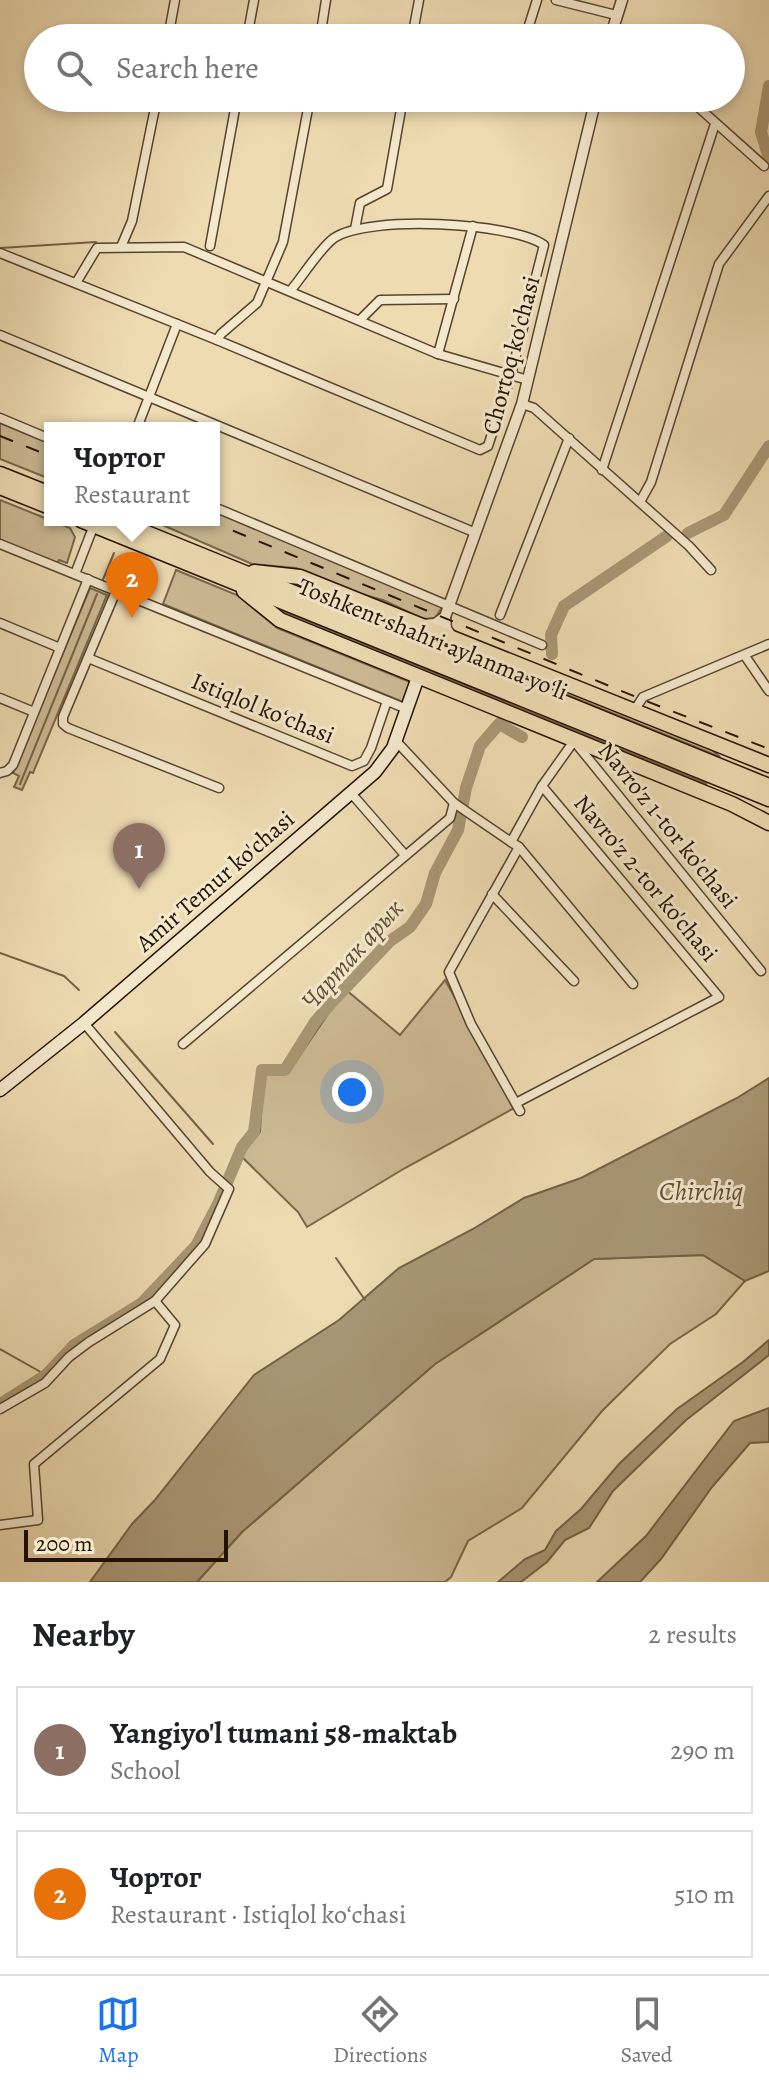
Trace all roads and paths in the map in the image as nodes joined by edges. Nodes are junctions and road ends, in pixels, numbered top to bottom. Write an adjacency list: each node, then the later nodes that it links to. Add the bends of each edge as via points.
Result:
1 (175, 0): 9 (street)
2 (254, 0): 10 (street)
3 (326, 0): 11 (street)
4 (419, 0): 12 (street)
5 (537, 0): 13 (street)
6 (556, 0): 8 (street)
7 (622, 0): 8 (street)
8 (616, 15): 14 (street)
9 (171, 24)
10 (250, 24)
11 (322, 24)
12 (415, 24)
13 (529, 24)
14 (614, 24)
15 (154, 112): 27 (street, via 132,221)
16 (234, 112): 26 (street)
17 (308, 112): 29 (street, via 289,223)
18 (401, 112): 25 (street, via 387,189 360,203)
19 (593, 112): 39 (street, Chortoq ko'chasi)
20 (703, 112): 21 (street)
21 (715, 124): 22 (street); 48 (street)
22 (764, 166)
23 (769, 196): 52 (street, via 719,264 651,482)
24 (473, 226): 25 (street); 32 (street); 38 (street, via 544,245)
25 (355, 229): 31 (street, via 333,238)
26 (210, 246)
27 (121, 247): 29 (street, via 184,247); 30 (street, via 97,248)
28 (0, 253): 30 (street)
29 (268, 280): 31 (street); 36 (street, via 257,303)
30 (76, 283): 34 (street)
31 (291, 290): 33 (street)
32 (454, 299): 33 (street, via 380,300); 37 (street)
33 (360, 320): 37 (street)
34 (177, 324): 36 (street); 40 (street)
35 (0, 335): 40 (street)
36 (217, 340): 38 (street, via 478,450 488,446)
37 (438, 354): 38 (street)
38 (511, 375): 39 (street)
39 (528, 380): 41 (street, Chortoq ko'chasi)
40 (150, 396): 43 (street); 44 (street)
41 (522, 404): 47 (street); 58 (street, Chortoq ko'chasi)
42 (0, 418): 46 (street)
43 (139, 422)
44 (212, 422)
45 (220, 425): 58 (street)
46 (44, 436)
47 (569, 438): 48 (street); 66 (street)
48 (602, 470): 52 (street)
49 (0, 474): 51 (highway)
50 (0, 487): 53 (highway)
51 (44, 492)
52 (640, 502): 60 (street)
53 (44, 505)
54 (220, 510): 65 (street)
55 (88, 526): 61 (street)
56 (100, 526): 62 (highway, Toshkent shahri aylanma yoʻli)
57 (128, 526): 62 (highway, Toshkent shahri aylanma yoʻli)
58 (476, 533): 65 (street, Chortoq ko'chasi)
59 (0, 544): 61 (street)
60 (711, 570)
61 (75, 574): 63 (street)
62 (235, 576): 68 (highway, via 300,577); 75 (highway, via 280,620); 90 (highway, Toshkent shahri aylanma yoʻli)
63 (88, 579): 64 (street); 72 (street)
64 (116, 591): 74 (street); 78 (street)
65 (447, 611): 68 (street, via 431,626); 69 (street, via 448,633); 71 (street)
66 (500, 615)
67 (0, 623): 72 (street)
68 (418, 625): 69 (highway)
69 (457, 640): 81 (highway)
70 (769, 644): 73 (street)
71 (542, 645)
72 (60, 648): 80 (street)
73 (745, 656): 76 (street); 81 (street, via 643,697)
74 (88, 658): 78 (street, Istiqlol koʻchasi, via 352,766 364,761); 89 (street, via 63,724)
75 (418, 677): 79 (main road, Amir Temur ko'chasi); 83 (highway)
76 (769, 691)
77 (0, 698): 80 (street)
78 (387, 701): 79 (street)
79 (407, 709): 82 (main road, Amir Temur ko'chasi)
80 (34, 712): 86 (street, via 13,765)
81 (634, 712): 84 (highway)
82 (396, 741): 91 (main road, Amir Temur ko'chasi, via 383,763); 92 (street)
83 (574, 741): 87 (street); 88 (highway); 97 (street, Navro'z 1-tor ko'chasi)
84 (706, 741): 85 (highway); 90 (highway)
85 (769, 765)
86 (0, 773)
87 (542, 786): 94 (street); 96 (street, Navro'z 2-tor ko'chasi, via 719,997 518,1107 449,976)
88 (687, 787): 90 (highway); 93 (highway)
89 (219, 788)
90 (767, 792)
91 (351, 793): 95 (street); 100 (main road, Amir Temur ko'chasi)
92 (456, 804): 94 (street); 95 (street, via 450,818)
93 (769, 823)
94 (515, 845): 96 (street); 99 (street)
95 (405, 855): 101 (street)
96 (492, 894): 98 (street)
97 (761, 971)
98 (574, 981)
99 (633, 984)
100 (84, 1023): 102 (main road, Amir Temur ko'chasi); 103 (street, via 229,1189 205,1244)
101 (183, 1044)
102 (0, 1090)
103 (155, 1301): 104 (street, via 89,1342 45,1383); 105 (street, via 175,1325 160,1359 34,1464 38,1520)
104 (0, 1409)
105 (0, 1525)

